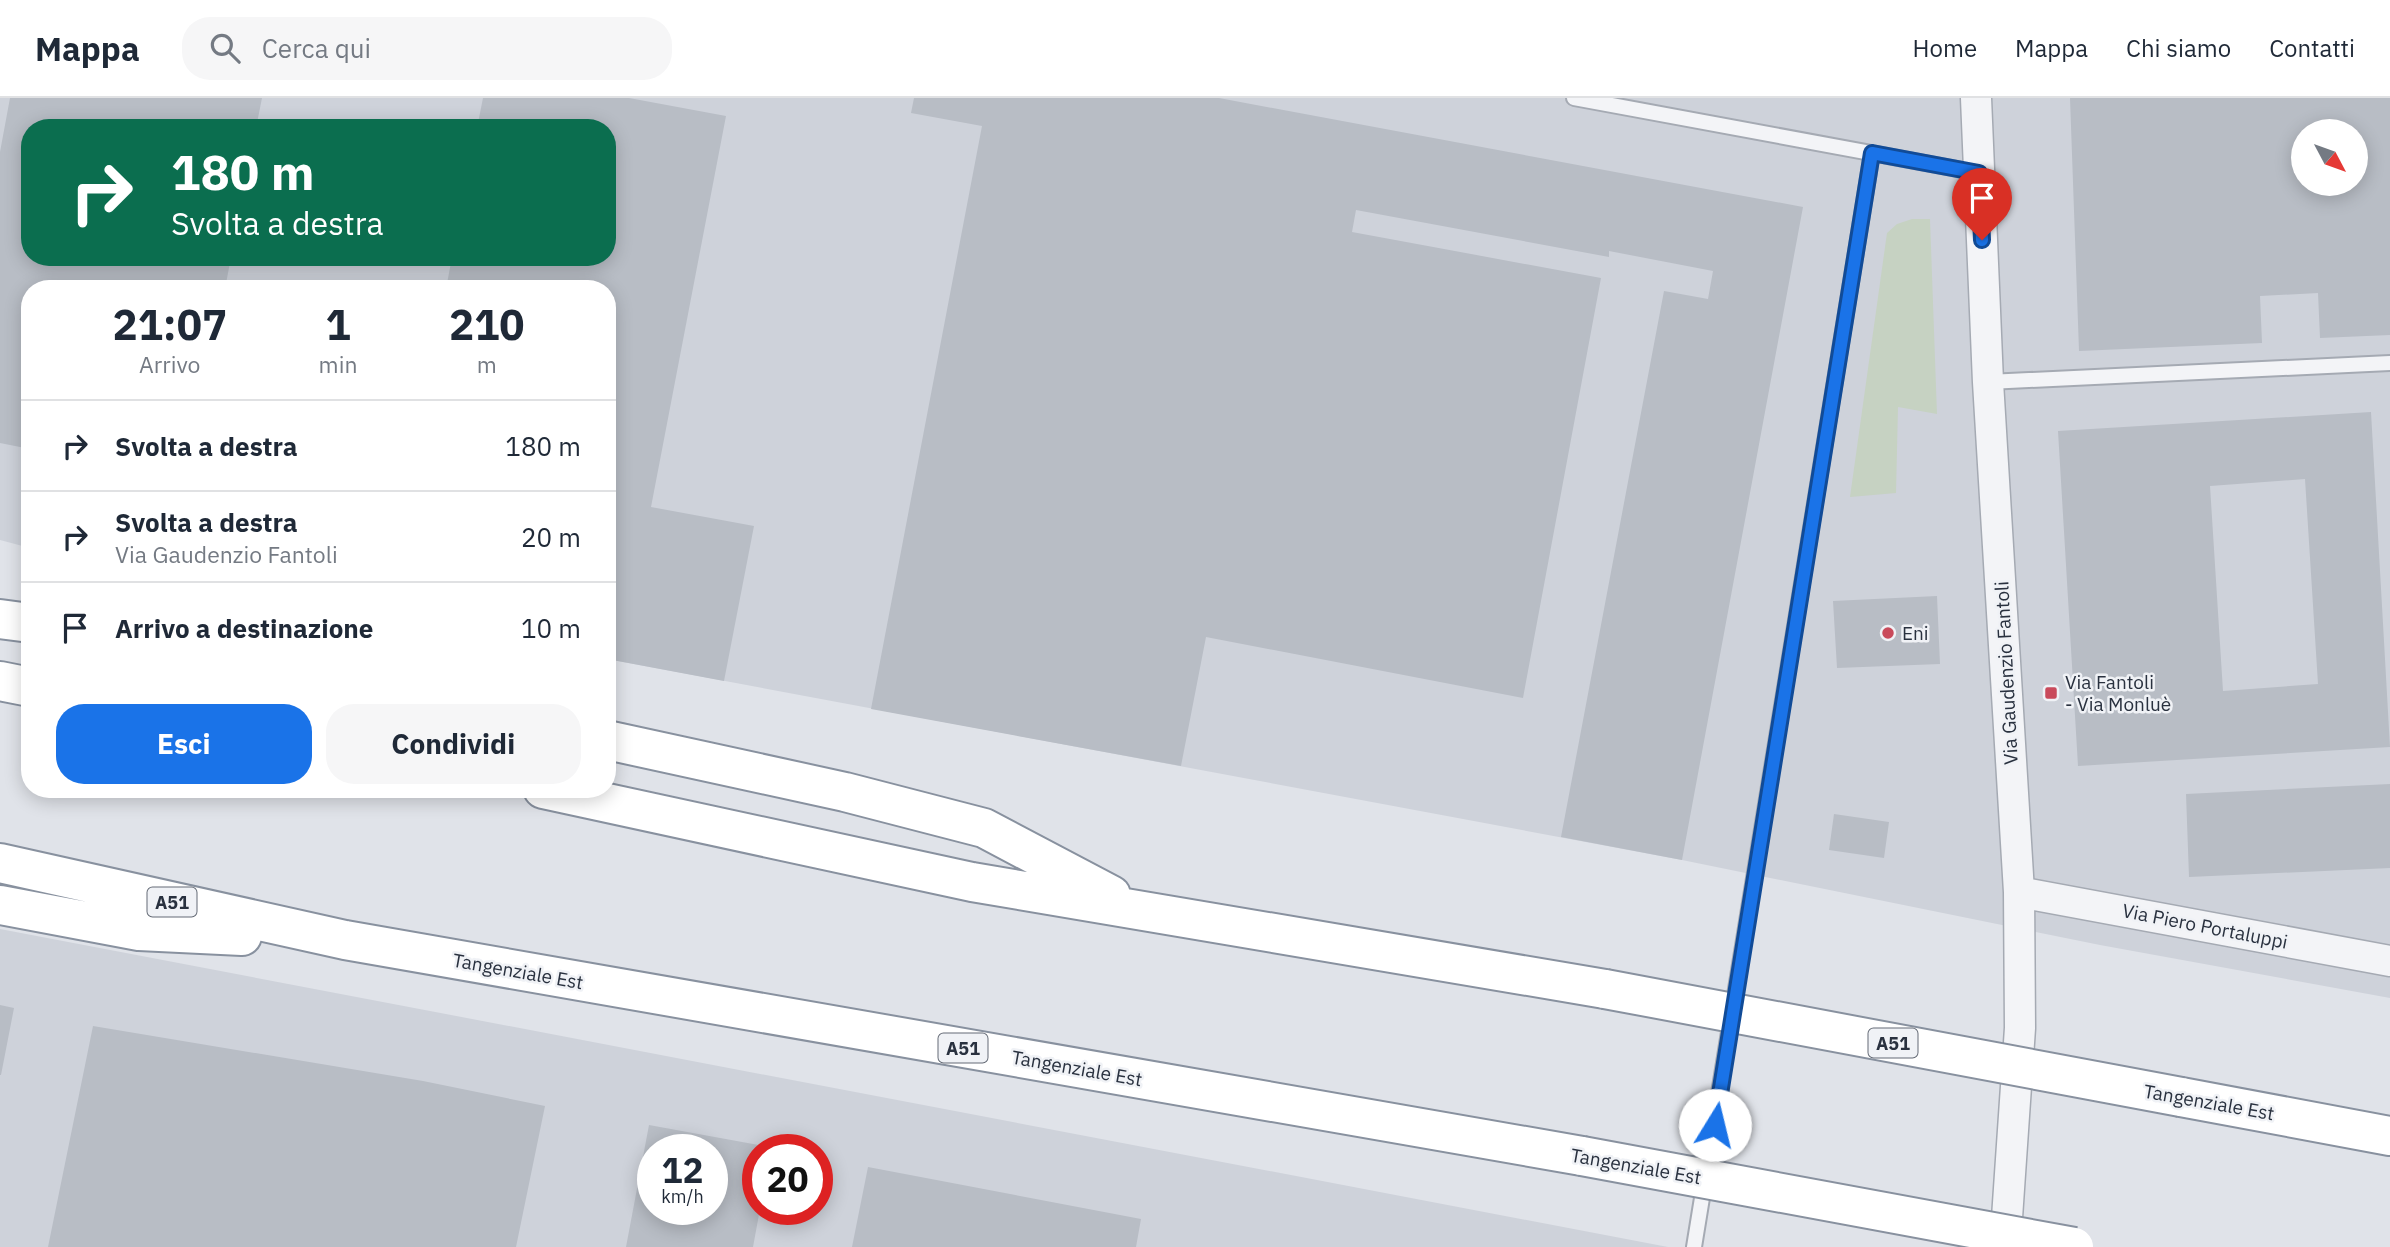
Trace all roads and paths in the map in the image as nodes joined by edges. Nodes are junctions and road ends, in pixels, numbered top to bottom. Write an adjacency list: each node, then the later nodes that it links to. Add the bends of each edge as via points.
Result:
1 (1574, 98): 3 (lane)
2 (1976, 98): 4 (street, Via Gaudenzio Fantoli)
3 (1872, 153): 4 (lane); 20 (lane)
4 (1979, 173): 6 (street, Via Gaudenzio Fantoli)
5 (2390, 363): 6 (lane)
6 (1988, 382): 14 (street, Via Gaudenzio Fantoli)
7 (0, 619): 8 (highway)
8 (21, 622)
9 (0, 681): 10 (highway)
10 (21, 685)
11 (616, 742): 16 (highway, via 984,828)
12 (585, 798): 16 (highway, Tangenziale Est / A51, via 972,882)
13 (0, 863): 17 (highway, Tangenziale Est / A51)
14 (2019, 892): 18 (street, Via Piero Portaluppi); 21 (street, Via Gaudenzio Fantoli, via 2020,1028)
15 (0, 905): 17 (highway, via 139,931)
16 (1141, 910): 19 (highway, Tangenziale Est / A51, bridge, via 1605,989)
17 (345, 940): 22 (highway, Tangenziale Est / A51, bridge, via 1582,1156)
18 (2390, 961)
19 (2390, 1136)
20 (1694, 1247)
21 (2005, 1247)
22 (2074, 1247)

